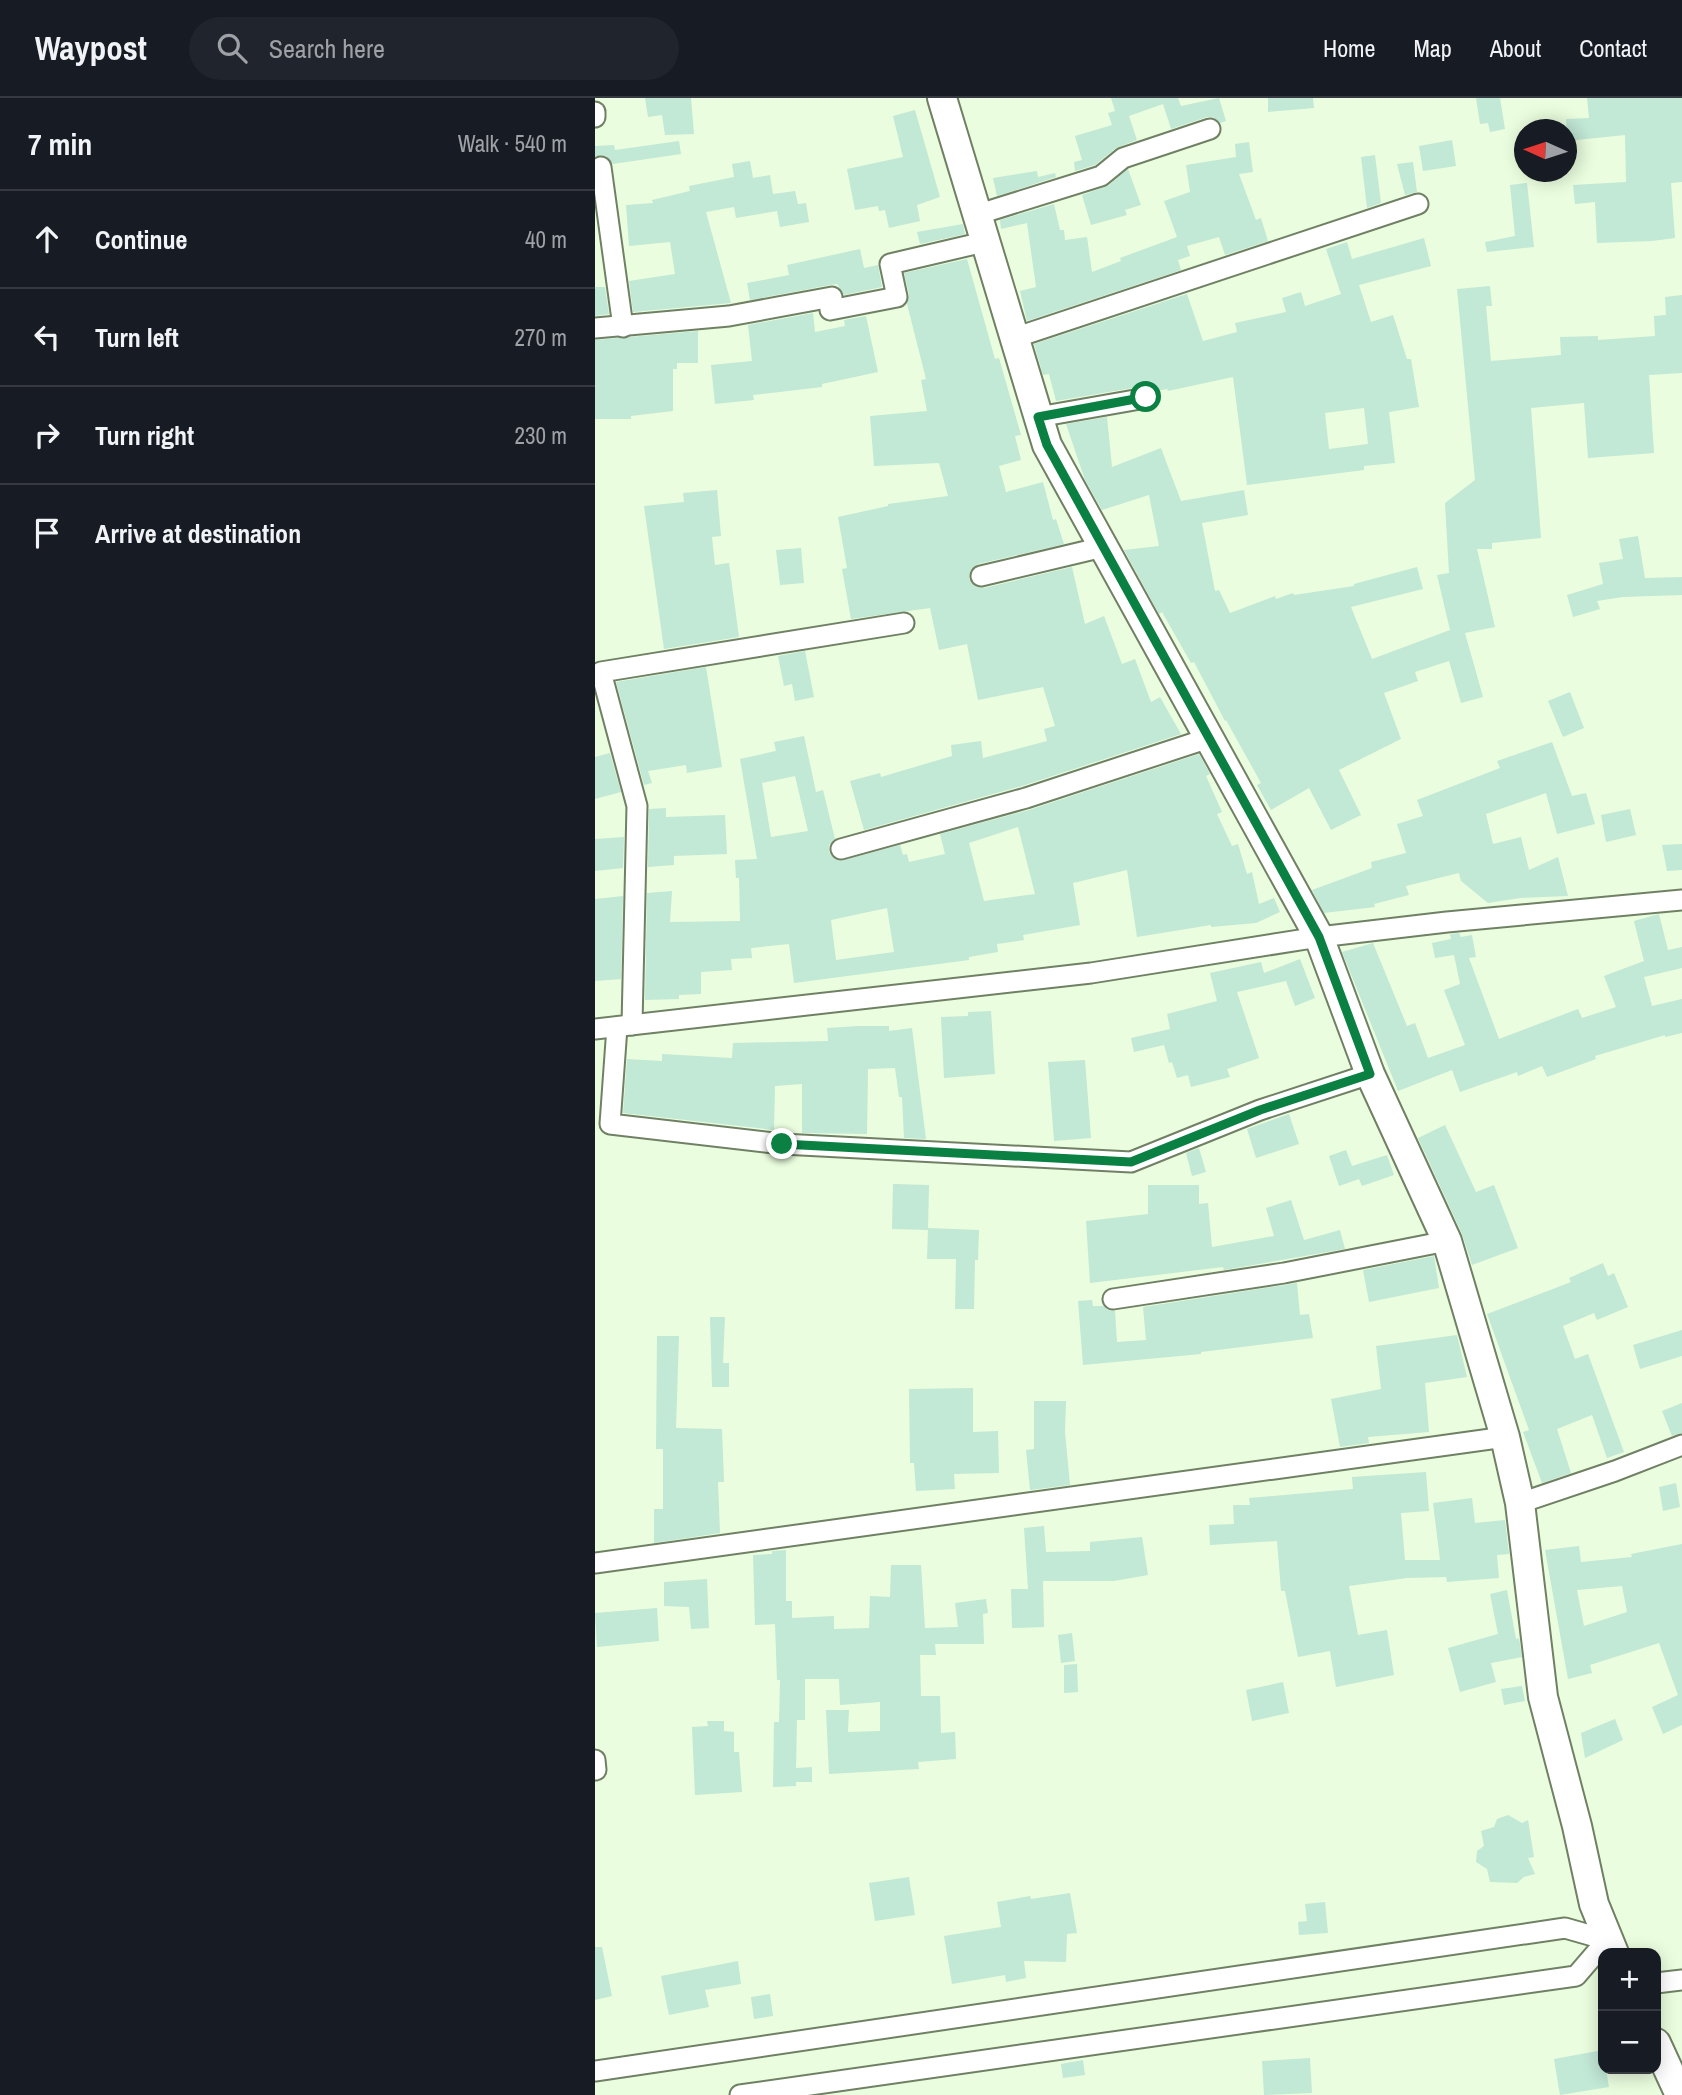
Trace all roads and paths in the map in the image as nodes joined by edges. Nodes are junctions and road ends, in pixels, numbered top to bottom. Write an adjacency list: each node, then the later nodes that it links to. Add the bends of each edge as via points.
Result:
1 (941, 98): 7 (street)
2 (595, 111): 3 (street)
3 (595, 117)
4 (1210, 130): 7 (street, via 1123,158 1101,176)
5 (601, 167): 8 (street)
6 (1418, 204): 10 (street)
7 (980, 228): 8 (street, via 890,264 897,298 830,310 832,297 729,316); 10 (street)
8 (623, 327): 9 (street)
9 (595, 328)
10 (1014, 338): 12 (street)
11 (1146, 397): 12 (street)
12 (1038, 417): 13 (street, via 1047,445)
13 (1103, 547): 14 (street); 16 (street)
14 (981, 576)
15 (904, 623): 20 (street, via 601,672 638,806)
16 (1209, 738): 17 (street, via 1026,798); 19 (street)
17 (841, 849)
18 (1682, 900): 19 (street)
19 (1319, 937): 20 (street, via 1091,973); 22 (street)
20 (624, 1026): 21 (street); 22 (street, via 610,1124 782,1144 1131,1162 1260,1110)
21 (595, 1029)
22 (1370, 1074): 23 (street)
23 (1447, 1241): 24 (street, via 1284,1273); 25 (street)
24 (1113, 1299)
25 (1505, 1437): 27 (street); 28 (street)
26 (1682, 1445): 27 (street)
27 (1520, 1503): 31 (street, via 1543,1697 1594,1903)
28 (595, 1563)
29 (595, 1760): 30 (street)
30 (596, 1770)
31 (1611, 1946): 35 (street, via 1565,1928); 36 (street, via 1576,1976)
32 (1682, 1980): 33 (street)
33 (1661, 1982)
34 (1661, 2054): 38 (street)
35 (595, 2071)
36 (819, 2089): 37 (street)
37 (740, 2095)
38 (1680, 2095)

